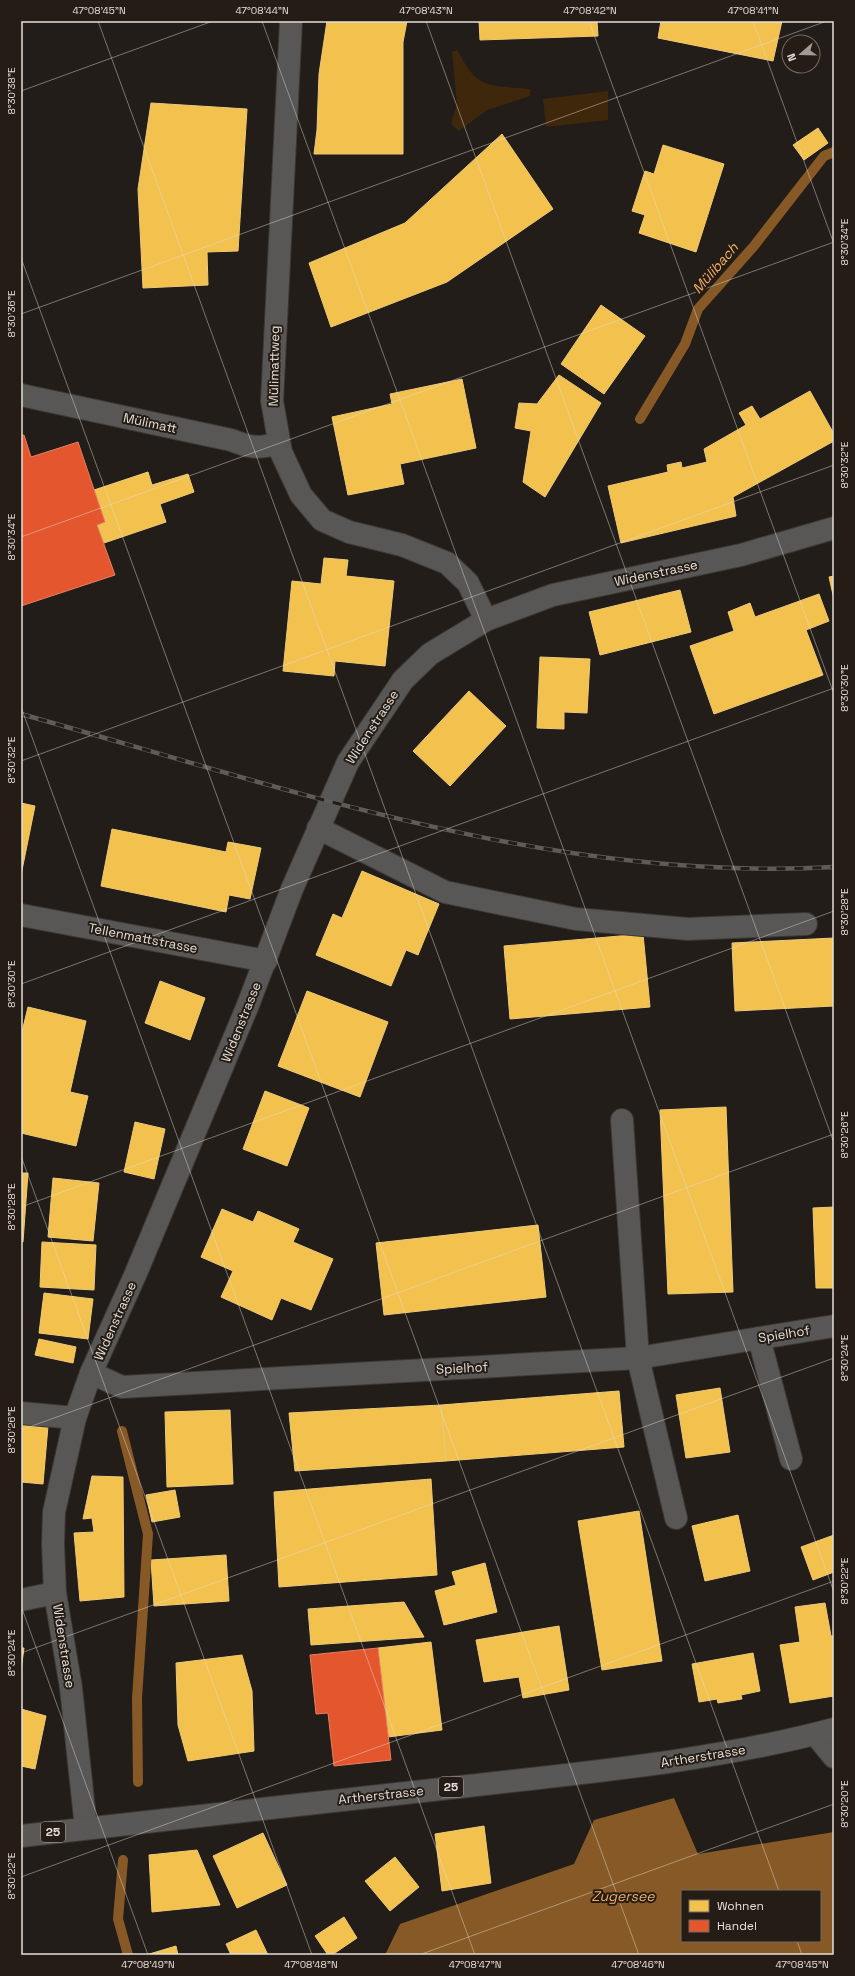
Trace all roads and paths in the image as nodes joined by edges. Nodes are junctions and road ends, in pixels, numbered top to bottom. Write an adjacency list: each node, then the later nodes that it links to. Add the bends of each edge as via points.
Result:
1 (291, 21): 3 (street, Mülimattweg, via 272,401)
2 (21, 396): 3 (street, Mülimatt, via 231,440 247,446 263,448)
3 (279, 443): 5 (street, Mülimattweg, via 301,495 322,520 349,532 402,544 447,562 468,583)
4 (834, 528): 5 (street, Widenstrasse, via 741,555 553,595)
5 (486, 620): 6 (street, Widenstrasse, via 430,654 403,680 348,762)
6 (318, 828): 8 (street, via 445,892 576,919 688,929); 9 (street, Widenstrasse, via 292,889)
7 (21, 915): 9 (street, Tellenmattstrasse)
8 (806, 924)
9 (266, 961): 14 (street, Widenstrasse, via 136,1274)
10 (622, 1120): 13 (street)
11 (834, 1326): 12 (street, Spielhof)
12 (759, 1338): 13 (street, Spielhof); 17 (street)
13 (638, 1358): 14 (street, Spielhof, via 122,1387); 18 (street)
14 (92, 1373): 16 (street, Widenstrasse)
15 (21, 1413): 16 (street)
16 (75, 1418): 19 (street, Widenstrasse, via 54,1512)
17 (790, 1459)
18 (676, 1518)
19 (55, 1593): 20 (street); 23 (street, Widenstrasse, via 70,1688)
20 (21, 1600)
21 (824, 1732): 22 (street); 23 (main road, Artherstrasse / 25, via 734,1751 570,1775)
22 (834, 1757)
23 (86, 1828): 24 (main road, Artherstrasse / 25)
24 (21, 1836)

